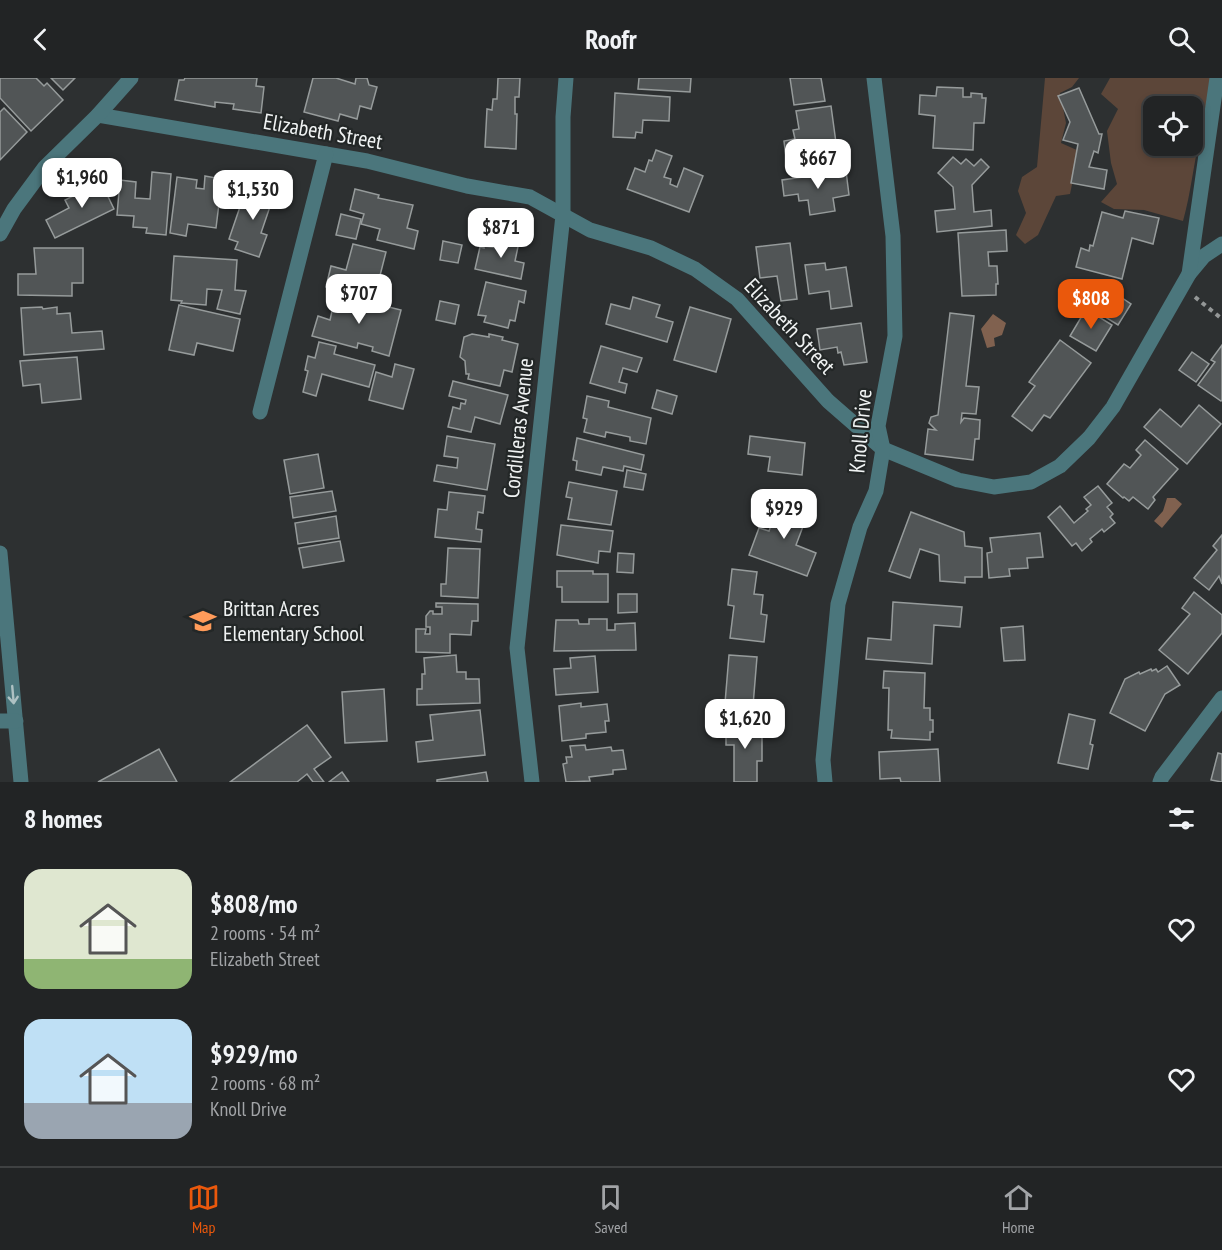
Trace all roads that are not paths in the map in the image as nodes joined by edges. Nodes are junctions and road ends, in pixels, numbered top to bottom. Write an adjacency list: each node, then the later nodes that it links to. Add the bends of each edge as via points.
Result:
1 (131, 78): 5 (street)
2 (566, 78): 7 (street, Cordilleras Avenue, via 562,117)
3 (874, 78): 12 (street, Knoll Drive, via 893,247 895,336 878,426)
4 (1217, 78): 10 (street)
5 (98, 115): 6 (street, Elizabeth Street); 8 (street, via 45,167)
6 (326, 154): 7 (street, Elizabeth Street, via 530,197); 11 (street)
7 (563, 215): 12 (street, Elizabeth Street, via 591,230 651,248 695,269 737,298 828,401); 17 (street, Cordilleras Avenue, via 517,648)
8 (0, 234)
9 (1222, 244): 10 (street, Elizabeth Street, via 1204,256)
10 (1185, 280): 12 (street, Elizabeth Street, via 1113,407 1060,466 1031,482 994,487 957,480)
11 (260, 412)
12 (883, 449): 18 (street, Knoll Drive, via 876,491 860,527 838,604 823,760)
13 (0, 553): 15 (street, one-way to 15)
14 (1222, 698): 19 (street)
15 (8, 721): 16 (street)
16 (21, 782)
17 (532, 782)
18 (825, 782)
19 (1160, 782)

